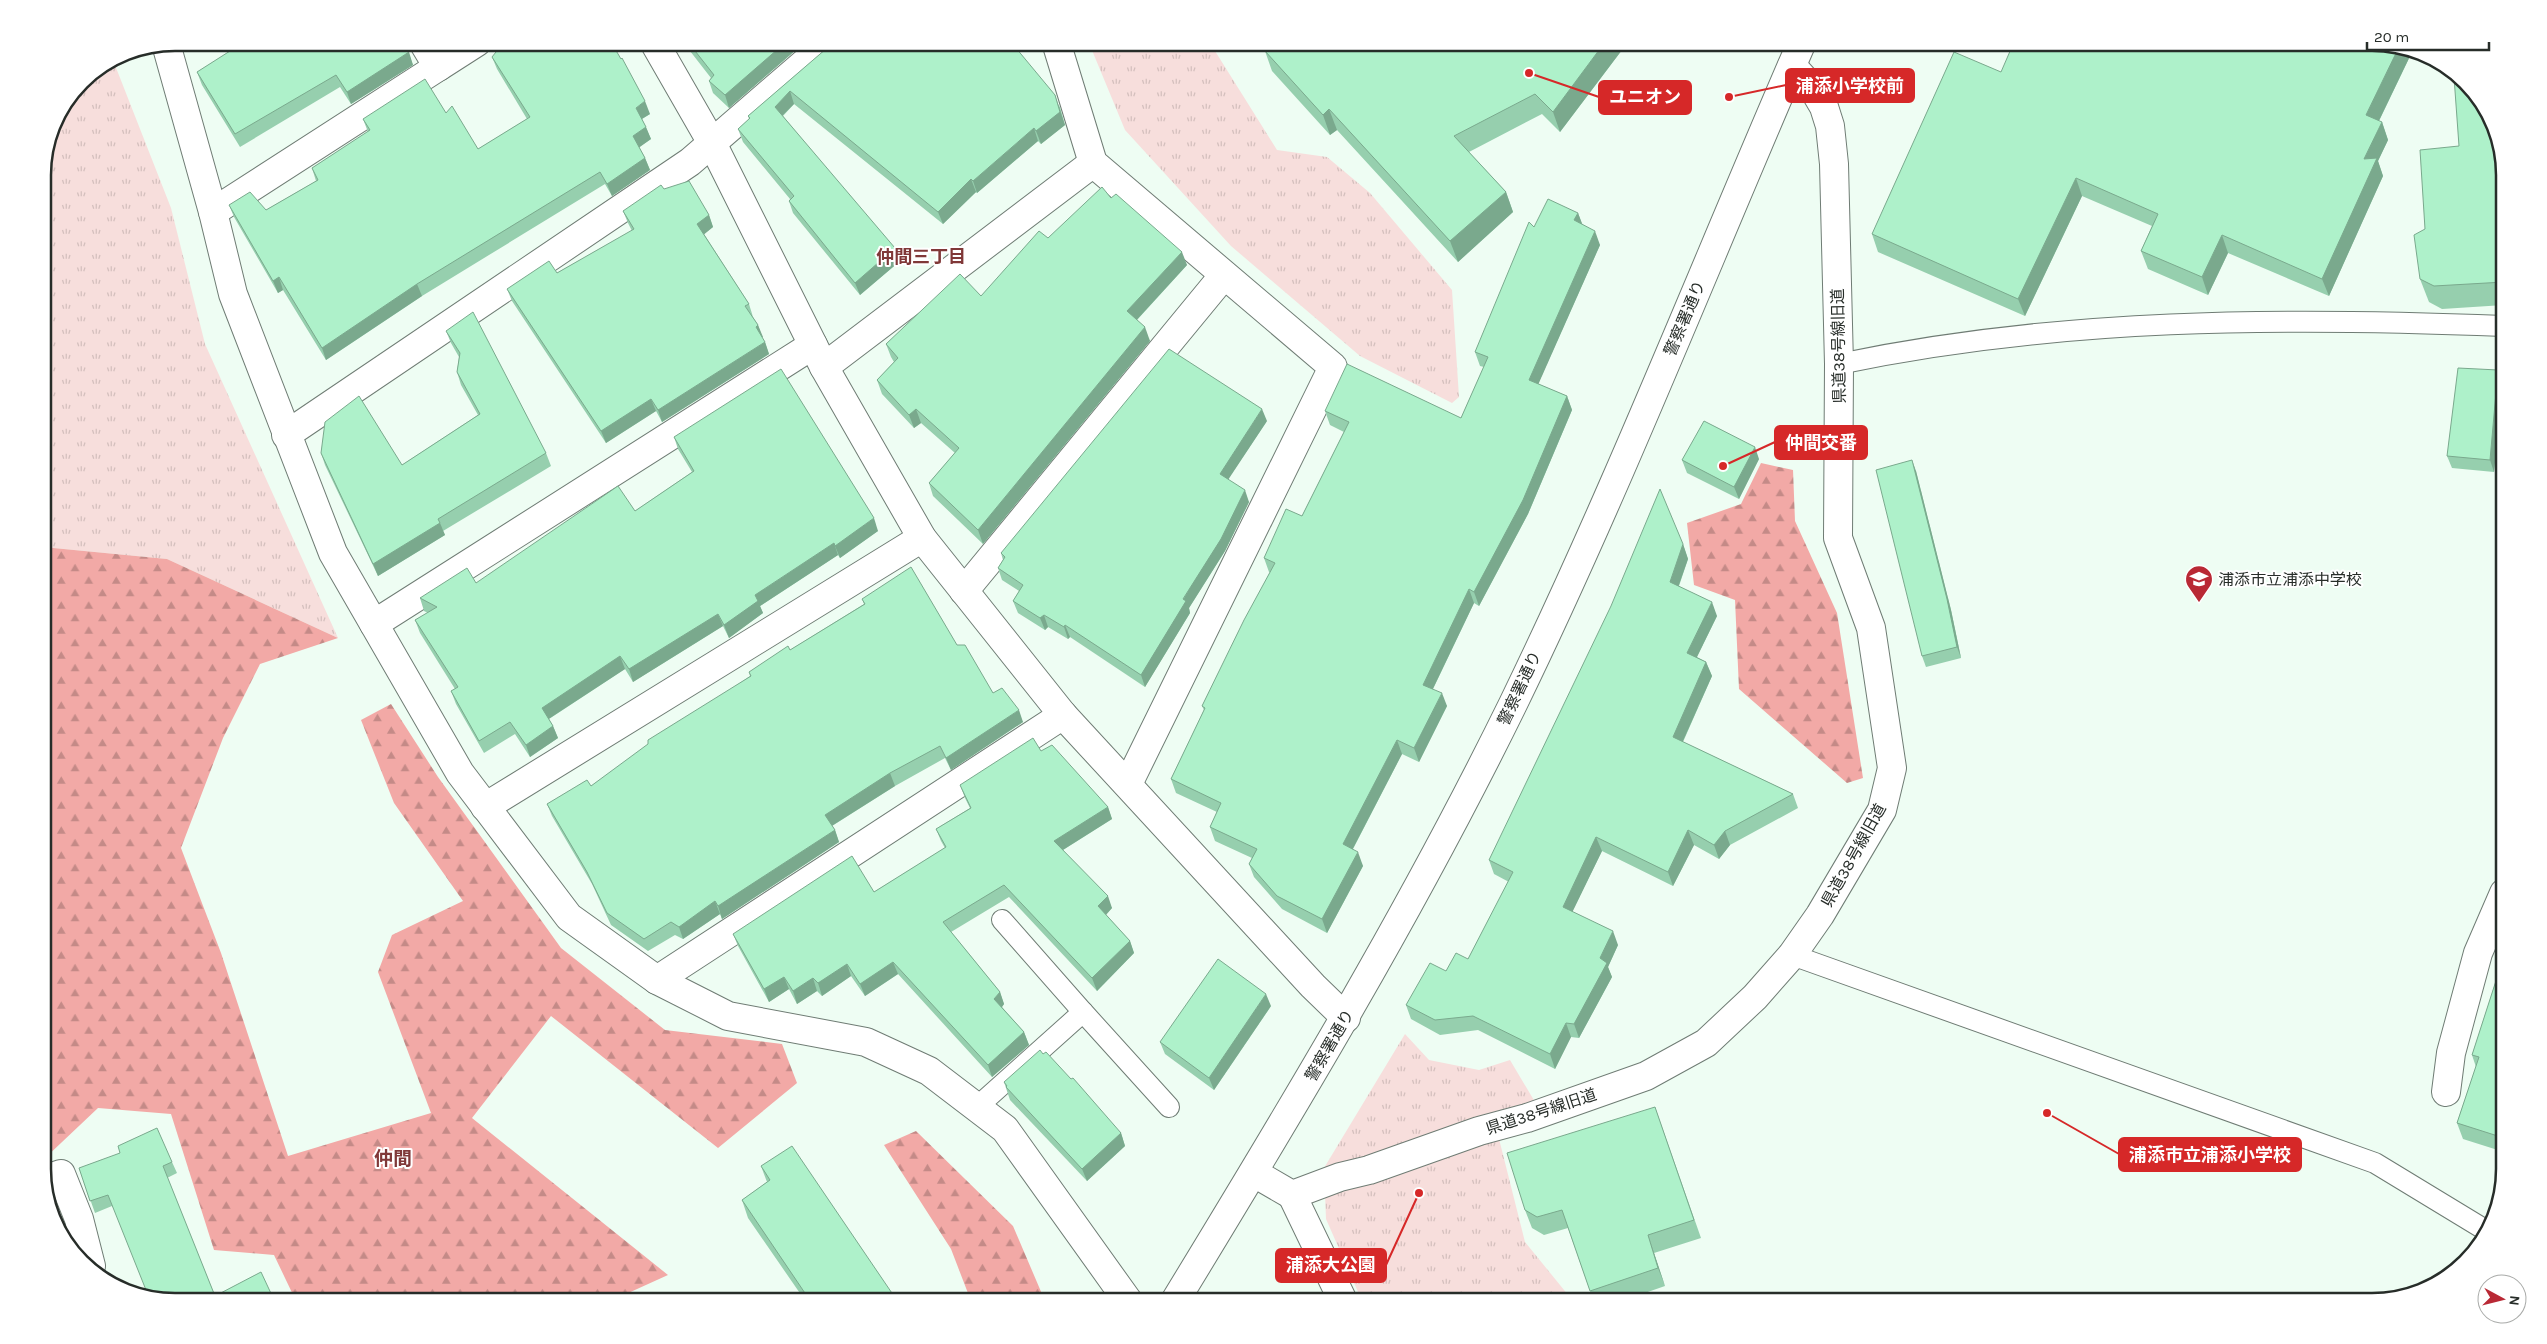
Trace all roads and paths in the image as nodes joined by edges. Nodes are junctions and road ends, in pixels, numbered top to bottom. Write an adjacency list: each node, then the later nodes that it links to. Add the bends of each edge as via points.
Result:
1 (168, 51): 11 (street)
2 (428, 51): 8 (street)
3 (463, 51): 8 (street)
4 (659, 51): 9 (street)
5 (819, 51): 9 (street)
6 (1059, 51): 10 (street)
7 (1797, 54): 15 (street, 県道38号線旧道, via 1830,126 1834,164); 28 (street, 警察署通り, via 1607,496 1514,702 1458,814)
8 (438, 67): 11 (street)
9 (712, 143): 14 (street); 16 (street, via 690,162)
10 (1093, 163): 12 (street); 14 (street)
11 (213, 212): 16 (street, via 233,294)
12 (1224, 275): 18 (street); 21 (street, via 1333,367)
13 (2495, 326): 15 (lane, via 2363,320 2099,327 1976,341)
14 (819, 356): 17 (street); 19 (street)
15 (1839, 364): 25 (street, 県道38号線旧道, via 1838,538 1870,628 1892,768 1882,810 1820,916)
16 (286, 435): 19 (street, via 333,553)
17 (922, 538): 18 (street); 22 (street)
18 (964, 591): 20 (street)
19 (374, 624): 22 (street, via 460,773)
20 (1063, 715): 21 (street); 26 (street)
21 (1128, 784): 28 (street)
22 (485, 806): 26 (street, via 570,917)
23 (2496, 913): 29 (street, via 2478,953 2451,1053)
24 (1002, 920): 27 (lane)
25 (1792, 954): 34 (street, 県道38号線旧道, via 1755,997 1706,1043 1646,1076); 35 (lane, via 2375,1163)
26 (657, 980): 30 (street, via 728,1016 866,1042 929,1070)
27 (1083, 1012): 30 (lane); 31 (lane)
28 (1346, 1018): 32 (street, 警察署通り)
29 (2446, 1092)
30 (977, 1107): 37 (street, via 1005,1129)
31 (1169, 1107)
32 (1254, 1173): 34 (street); 38 (street, 警察署通り)
33 (52, 1177): 36 (street, via 61,1174)
34 (1292, 1195): 39 (street)
35 (2481, 1228)
36 (90, 1258)
37 (1122, 1293)
38 (1181, 1293)
39 (1339, 1293)

